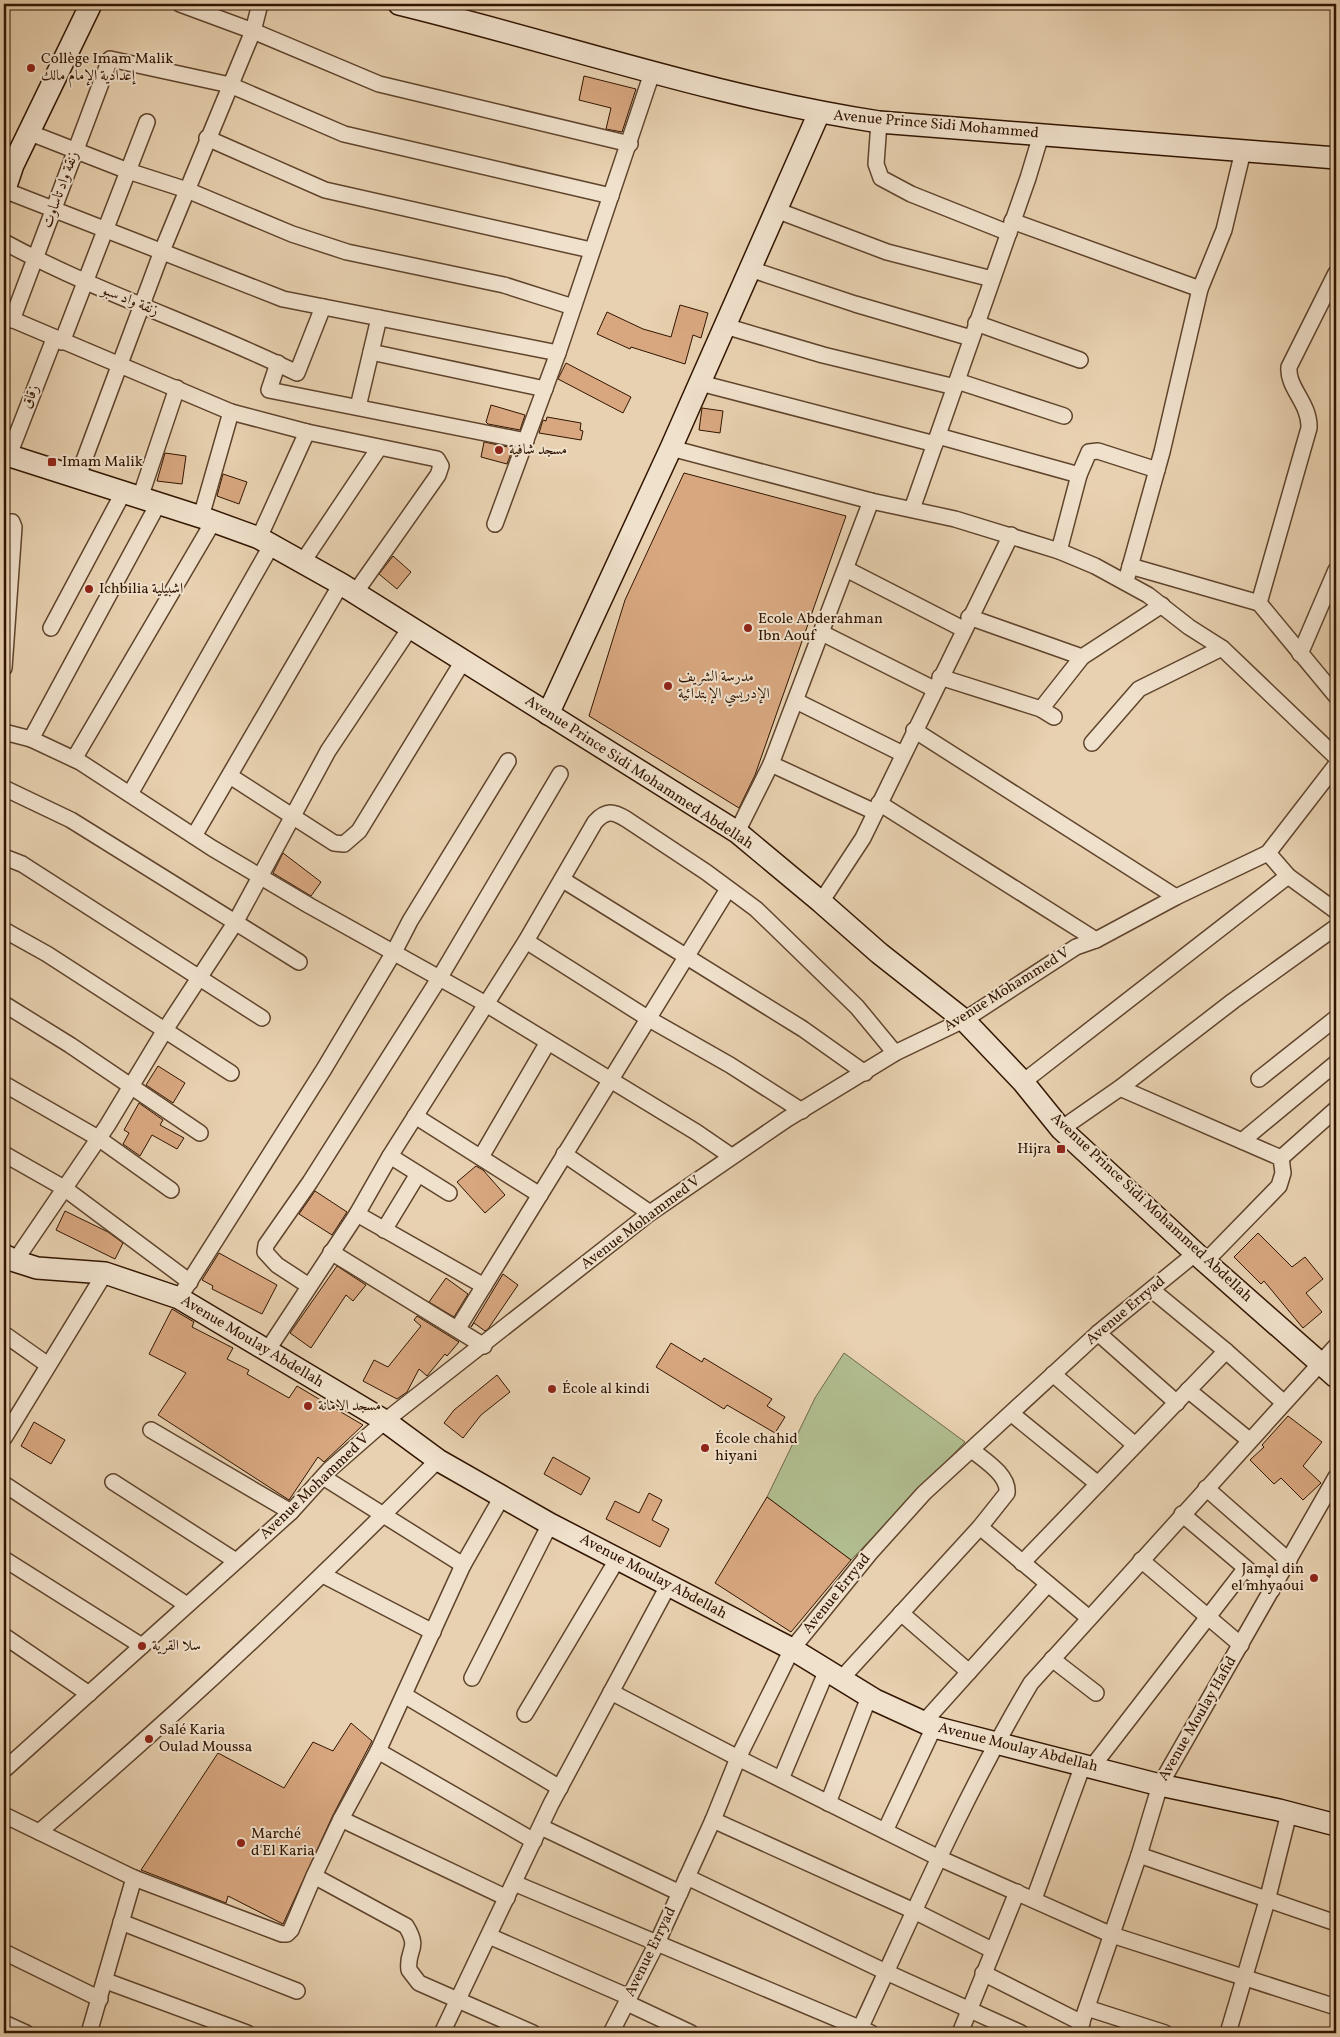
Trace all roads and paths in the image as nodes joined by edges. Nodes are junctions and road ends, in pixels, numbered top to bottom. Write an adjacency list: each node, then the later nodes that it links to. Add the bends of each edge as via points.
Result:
1 (91, 4): 11 (street)
2 (180, 4): 5 (street)
3 (260, 4): 5 (street)
4 (400, 4): 6 (street, Avenue Prince Sidi Mohammed)
5 (253, 31): 7 (street); 14 (street, via 379,84)
6 (652, 73): 8 (street, Avenue Prince Sidi Mohammed); 14 (street)
7 (230, 85): 13 (street); 15 (street, زنقة واد تاساوت, via 110,59); 21 (street, via 344,134)
8 (819, 113): 10 (street, Avenue Prince Sidi Mohammed); 23 (street)
9 (147, 122): 18 (street, زقاق)
10 (879, 122): 12 (street, Avenue Prince Sidi Mohammed); 24 (street, via 876,164 881,178 918,198)
11 (28, 132): 15 (street); 20 (street)
12 (1040, 135): 16 (street, Avenue Prince Sidi Mohammed); 24 (street)
13 (207, 138): 19 (street); 27 (street, via 326,190)
14 (630, 144): 21 (street)
15 (76, 150): 18 (street); 22 (street, زنقة واد تاساوت)
16 (1243, 151): 17 (street, Avenue Prince Sidi Mohammed); 34 (street, via 1224,230)
17 (1336, 158)
18 (128, 171): 19 (street); 25 (street, زقاق)
19 (187, 190): 28 (street); 37 (street, via 292,234 347,252 504,285)
20 (4, 191): 22 (street)
21 (611, 196): 27 (street)
22 (54, 208): 25 (street); 29 (street, زنقة واد تاساوت)
23 (776, 210): 30 (street); 32 (street, via 887,252)
24 (1010, 227): 32 (street); 34 (street)
25 (106, 231): 28 (street); 33 (street, زقاق)
26 (4, 242): 29 (street, زنقة واد سبو)
27 (591, 250): 37 (street)
28 (162, 251): 35 (street); 36 (street, via 283,299)
29 (35, 259): 33 (street, زنقة واد سبو); 38 (street, زنقة واد تاساوت)
30 (750, 269): 41 (street); 42 (street)
31 (1336, 273): 80 (street, via 1289,367 1290,377 1308,412 1309,428)
32 (992, 279): 40 (street)
33 (85, 283): 35 (street, زنقة واد سبو); 43 (street, زقاق)
34 (1200, 289): 62 (street)
35 (141, 305): 47 (street, زنقة واد سبو); 48 (street)
36 (323, 307): 39 (street); 47 (street, زنقة واد سبو, via 297,373)
37 (573, 307): 45 (street)
38 (8, 318): 43 (street)
39 (379, 318): 44 (street); 45 (street)
40 (976, 323): 42 (street); 46 (street)
41 (725, 326): 49 (street); 50 (street, via 823,355)
42 (971, 338): 50 (street)
43 (58, 340): 48 (street); 61 (street, زقاق)
44 (371, 352): 52 (street); 53 (street)
45 (558, 353): 52 (street)
46 (1080, 360)
47 (278, 363): 53 (street, via 269,390)
48 (118, 366): 51 (street); 64 (street)
49 (700, 383): 57 (street); 60 (street)
50 (956, 384): 55 (street); 57 (street)
51 (177, 388): 54 (street); 65 (street)
52 (545, 389): 58 (street)
53 (358, 407): 58 (street)
54 (231, 412): 56 (street); 68 (street)
55 (1064, 416)
56 (307, 432): 59 (street); 72 (street)
57 (936, 440): 63 (street); 67 (street)
58 (526, 441): 70 (street)
59 (379, 448): 74 (street); 79 (street, via 436,459 441,469)
60 (671, 448): 66 (street); 95 (street)
61 (6, 455): 64 (street, Avenue Prince Sidi Mohammed Abdellah)
62 (1157, 470): 63 (street, via 1093,450 1089,452); 75 (street)
63 (1079, 476): 73 (street)
64 (77, 479): 65 (street, Avenue Prince Sidi Mohammed Abdellah)
65 (140, 498): 68 (street, Avenue Prince Sidi Mohammed Abdellah); 83 (street); 99 (street)
66 (871, 501): 67 (street); 76 (street)
67 (912, 509): 71 (street)
68 (207, 519): 72 (street, Avenue Prince Sidi Mohammed Abdellah); 103 (street)
69 (4, 522): 90 (street, via 12,522 14,527)
70 (495, 524)
71 (1011, 535): 73 (street); 82 (street)
72 (265, 542): 74 (street, Avenue Prince Sidi Mohammed Abdellah); 110 (street)
73 (1059, 551): 78 (street)
74 (302, 563): 79 (street, Avenue Prince Sidi Mohammed Abdellah)
75 (1130, 566): 78 (street); 80 (street)
76 (846, 569): 82 (street); 85 (street)
77 (1336, 570): 87 (street)
78 (1126, 581): 81 (street)
79 (348, 589): 84 (street, Avenue Prince Sidi Mohammed Abdellah); 108 (street)
80 (1259, 603): 87 (street)
81 (1162, 606): 86 (street); 88 (street)
82 (966, 623): 88 (street); 91 (street)
83 (51, 628)
84 (410, 628): 89 (street, Avenue Prince Sidi Mohammed Abdellah); 112 (street, via 328,751)
85 (822, 634): 91 (street); 93 (street)
86 (1222, 648): 100 (street, via 1139,689); 102 (street)
87 (1300, 654): 92 (street)
88 (1082, 657): 94 (street)
89 (463, 661): 95 (street, Avenue Prince Sidi Mohammed Abdellah); 112 (street, via 375,807 349,842 334,843)
90 (4, 668)
91 (937, 683): 94 (street); 97 (street)
92 (1336, 696)
93 (796, 702): 101 (street); 105 (street)
94 (1041, 709): 96 (street)
95 (548, 714): 113 (street, Avenue Prince Sidi Mohammed Abdellah)
96 (1054, 717)
97 (914, 730): 101 (street); 121 (street)
98 (4, 732): 99 (street)
99 (32, 739): 103 (street)
100 (1092, 743)
101 (903, 754): 111 (street)
102 (1336, 757)
103 (74, 759): 110 (street)
104 (508, 761): 129 (street)
105 (771, 764): 111 (street); 113 (street)
106 (1336, 765): 115 (street, Avenue Mohammed V)
107 (560, 774): 132 (street)
108 (230, 776): 112 (street); 114 (street)
109 (4, 788): 124 (street, via 71,820)
110 (130, 794): 114 (street)
111 (877, 808): 122 (street, via 863,838); 127 (street)
112 (292, 815): 117 (street)
113 (736, 832): 122 (street, Avenue Prince Sidi Mohammed Abdellah)
114 (194, 836): 117 (street)
115 (1268, 853): 118 (street); 121 (street, Avenue Mohammed V)
116 (4, 857): 133 (street, via 22,864)
117 (260, 875): 124 (street); 129 (street)
118 (1288, 876): 123 (street); 148 (street)
119 (563, 880): 120 (street, via 595,822 607,812 612,812); 128 (street); 130 (street)
120 (728, 888): 130 (street); 142 (street, via 809,958 857,1007)
121 (1176, 897): 127 (street, Avenue Mohammed V)
122 (821, 902): 139 (street, Avenue Prince Sidi Mohammed Abdellah, via 879,954)
123 (1336, 911)
124 (235, 923): 131 (street); 133 (street)
125 (1336, 927): 151 (street)
126 (4, 930): 140 (street)
127 (1096, 940): 139 (street, Avenue Mohammed V, via 1076,947)
128 (526, 941): 135 (street); 138 (street)
129 (394, 952): 132 (street); 179 (street)
130 (687, 957): 138 (street); 145 (street, via 803,1029)
131 (299, 962)
132 (440, 977): 135 (street); 177 (street, via 310,1182 266,1245 265,1252 272,1261)
133 (198, 979): 136 (street); 140 (street)
134 (4, 1004): 150 (street)
135 (486, 1004): 141 (street); 154 (street)
136 (262, 1018)
137 (1336, 1018): 146 (street)
138 (649, 1019): 147 (street); 153 (street)
139 (964, 1020): 142 (street, Avenue Mohammed V); 148 (street, Avenue Prince Sidi Mohammed Abdellah)
140 (165, 1030): 144 (street); 150 (street)
141 (548, 1042): 147 (street); 163 (street)
142 (895, 1053): 145 (street, Avenue Mohammed V)
143 (1336, 1063): 158 (street)
144 (231, 1073)
145 (865, 1073): 153 (street, Avenue Mohammed V)
146 (1259, 1079)
147 (611, 1080): 160 (street); 162 (street)
148 (1023, 1082): 155 (street, Avenue Prince Sidi Mohammed Abdellah)
149 (4, 1084): 157 (street)
150 (131, 1086): 156 (street); 157 (street)
151 (1120, 1088): 155 (street); 158 (street)
152 (1336, 1109): 164 (street)
153 (802, 1111): 162 (street, Avenue Mohammed V)
154 (415, 1116): 161 (street); 163 (street)
155 (1062, 1129): 174 (street, Avenue Prince Sidi Mohammed Abdellah)
156 (200, 1133)
157 (98, 1138): 166 (street); 167 (street)
158 (1242, 1141): 164 (street)
159 (4, 1154): 166 (street)
160 (564, 1154): 169 (street); 170 (street)
161 (390, 1156): 165 (street); 171 (street)
162 (731, 1156): 170 (street, Avenue Mohammed V)
163 (481, 1157): 169 (street)
164 (1281, 1158): 174 (street, Avenue Erryad, via 1283,1172 1279,1186)
165 (418, 1174): 168 (street); 172 (street)
166 (64, 1188): 175 (street); 179 (street)
167 (170, 1190)
168 (449, 1193)
169 (540, 1195): 178 (street)
170 (650, 1213): 184 (street, Avenue Mohammed V)
171 (357, 1214): 172 (street); 173 (street)
172 (384, 1230): 178 (street)
173 (331, 1252): 177 (street); 181 (street)
174 (1200, 1257): 180 (street, Avenue Erryad); 188 (street, Avenue Prince Sidi Mohammed Abdellah)
175 (9, 1258): 176 (street, Avenue Moulay Abdellah, via 37,1268)
176 (104, 1273): 179 (street, Avenue Moulay Abdellah); 189 (street)
177 (309, 1286): 186 (street)
178 (484, 1286): 181 (street)
179 (184, 1290): 186 (street, Avenue Moulay Abdellah)
180 (1152, 1290): 182 (street, Avenue Erryad); 187 (street)
181 (458, 1328): 184 (street)
182 (1098, 1333): 190 (street, Avenue Erryad); 194 (street)
183 (4, 1334): 189 (street)
184 (484, 1346): 197 (street, Avenue Mohammed V)
185 (1336, 1346): 188 (street)
186 (267, 1351): 197 (street, Avenue Moulay Abdellah)
187 (1226, 1351): 192 (street); 193 (street)
188 (1320, 1362): 191 (street, Avenue Prince Sidi Mohammed Abdellah); 193 (street)
189 (48, 1365): 196 (street)
190 (1053, 1374): 195 (street, Avenue Erryad); 201 (street)
191 (1336, 1377)
192 (1188, 1390): 194 (street); 200 (street)
193 (1283, 1402): 200 (street)
194 (1177, 1403): 201 (street)
195 (1012, 1414): 202 (street, Avenue Erryad); 208 (street)
196 (8, 1420): 199 (street)
197 (385, 1421): 203 (street, Avenue Moulay Abdellah); 204 (street, Avenue Mohammed V)
198 (151, 1430): 211 (street)
199 (4, 1438)
200 (1249, 1440): 209 (street)
201 (1136, 1446): 208 (street)
202 (972, 1450): 215 (street, via 1002,1476 1007,1487 1005,1496); 236 (street, Avenue Erryad, via 924,1493)
203 (438, 1460): 210 (street, Avenue Moulay Abdellah); 213 (street)
204 (323, 1477): 211 (street, Avenue Mohammed V); 213 (street)
205 (1336, 1477): 220 (street, Avenue Moulay Hafid)
206 (113, 1482): 219 (street)
207 (4, 1484): 228 (street)
208 (1098, 1484): 221 (street)
209 (1206, 1488): 212 (street); 220 (street)
210 (503, 1495): 214 (street, Avenue Moulay Abdellah); 222 (street)
211 (291, 1512): 219 (street, Avenue Mohammed V)
212 (1182, 1514): 218 (street); 223 (street)
213 (383, 1516): 222 (street); 224 (street)
214 (550, 1524): 216 (street, Avenue Moulay Abdellah); 240 (street)
215 (980, 1527): 221 (street); 229 (street)
216 (618, 1558): 226 (street, Avenue Moulay Abdellah); 246 (street)
217 (4, 1559): 235 (street)
218 (1141, 1560): 230 (street); 231 (street)
219 (236, 1561): 228 (street, Avenue Mohammed V)
220 (1289, 1561): 227 (street, Avenue Moulay Hafid)
221 (1022, 1562): 225 (street)
222 (463, 1565): 232 (street)
223 (1245, 1570): 227 (street); 231 (street)
224 (323, 1576): 232 (street); 264 (street)
225 (1048, 1584): 230 (street); 238 (street)
226 (668, 1586): 236 (street, Avenue Moulay Abdellah); 241 (street)
227 (1272, 1590): 234 (street, Avenue Moulay Hafid)
228 (187, 1605): 235 (street, Avenue Mohammed V)
229 (901, 1613): 238 (street); 239 (street)
230 (1089, 1618): 237 (street)
231 (1208, 1618): 234 (street); 251 (street)
232 (433, 1632): 244 (street)
233 (4, 1636): 243 (street)
234 (1241, 1645): 254 (street, Avenue Moulay Hafid)
235 (142, 1646): 243 (street, Avenue Mohammed V)
236 (792, 1649): 239 (street, Avenue Moulay Abdellah); 250 (street, Avenue Erryad)
237 (1052, 1659): 242 (street); 248 (street, via 1031,1682)
238 (969, 1672): 247 (street)
239 (834, 1675): 245 (street, Avenue Moulay Abdellah); 253 (street)
240 (472, 1678)
241 (611, 1692): 250 (street); 255 (street)
242 (1096, 1693)
243 (89, 1694): 252 (street, Avenue Mohammed V)
244 (404, 1695): 249 (street); 255 (street)
245 (869, 1697): 247 (street, Avenue Moulay Abdellah); 256 (street)
246 (525, 1714)
247 (929, 1725): 248 (street, Avenue Moulay Abdellah); 263 (street)
248 (995, 1742): 251 (street, Avenue Moulay Abdellah); 267 (street)
249 (378, 1751): 259 (street); 265 (street)
250 (738, 1758): 253 (street); 260 (street, Avenue Erryad)
251 (1088, 1766): 254 (street, Avenue Moulay Abdellah); 275 (street)
252 (4, 1770)
253 (781, 1779): 256 (street)
254 (1160, 1785): 257 (street, Avenue Moulay Abdellah); 266 (street, Avenue Moulay Hafid)
255 (560, 1788): 262 (street)
256 (828, 1803): 263 (street)
257 (1289, 1813): 261 (street, Avenue Moulay Abdellah); 276 (street)
258 (4, 1815): 264 (street)
259 (341, 1820): 268 (street); 274 (street)
260 (713, 1820): 269 (street, Avenue Erryad); 277 (street)
261 (1336, 1825)
262 (541, 1827): 265 (street); 273 (street)
263 (885, 1831): 267 (street)
264 (39, 1832): 270 (street)
265 (534, 1841): 271 (street)
266 (1140, 1855): 276 (street); 280 (street, Avenue Moulay Hafid)
267 (939, 1858): 272 (street); 277 (street)
268 (314, 1876): 270 (street, via 287,1934); 291 (street, via 406,1926 413,1936 408,1965 414,1979)
269 (688, 1877): 273 (street, Avenue Erryad); 285 (street)
270 (134, 1878): 278 (street)
271 (514, 1883): 274 (street); 282 (street)
272 (1017, 1892): 275 (street); 283 (street)
273 (680, 1893): 282 (street, Avenue Erryad)
274 (507, 1898): 281 (street)
275 (1034, 1899): 280 (street)
276 (1267, 1901): 279 (street); 287 (street)
277 (914, 1910): 283 (street); 285 (street)
278 (121, 1922): 288 (street); 289 (street)
279 (1336, 1923)
280 (1112, 1935): 287 (street); 294 (street, Avenue Moulay Hafid)
281 (489, 1936): 291 (street); 292 (street)
282 (657, 1943): 292 (street, Avenue Erryad); 299 (street)
283 (992, 1950): 286 (street)
284 (4, 1952): 290 (street)
285 (886, 1972): 295 (street); 299 (street)
286 (983, 1973): 295 (street); 298 (street)
287 (1243, 1976): 293 (street); 310 (street)
288 (106, 1980): 290 (street); 302 (street)
289 (297, 1991)
290 (100, 1999): 301 (street)
291 (458, 2000): 297 (street); 303 (street)
292 (628, 2000): 305 (street, Avenue Erryad); 306 (street)
293 (1336, 2007)
294 (1087, 2008): 298 (street, Avenue Moulay Hafid); 309 (street)
295 (969, 2009): 307 (street); 308 (street)
296 (4, 2023): 300 (street)
297 (502, 2027): 304 (street)
298 (1080, 2028)
299 (863, 2032)
300 (26, 2033)
301 (89, 2033)
302 (247, 2033)
303 (442, 2033)
304 (534, 2033)
305 (611, 2033)
306 (691, 2033)
307 (960, 2033)
308 (1021, 2033)
309 (1165, 2033)
310 (1228, 2033)

